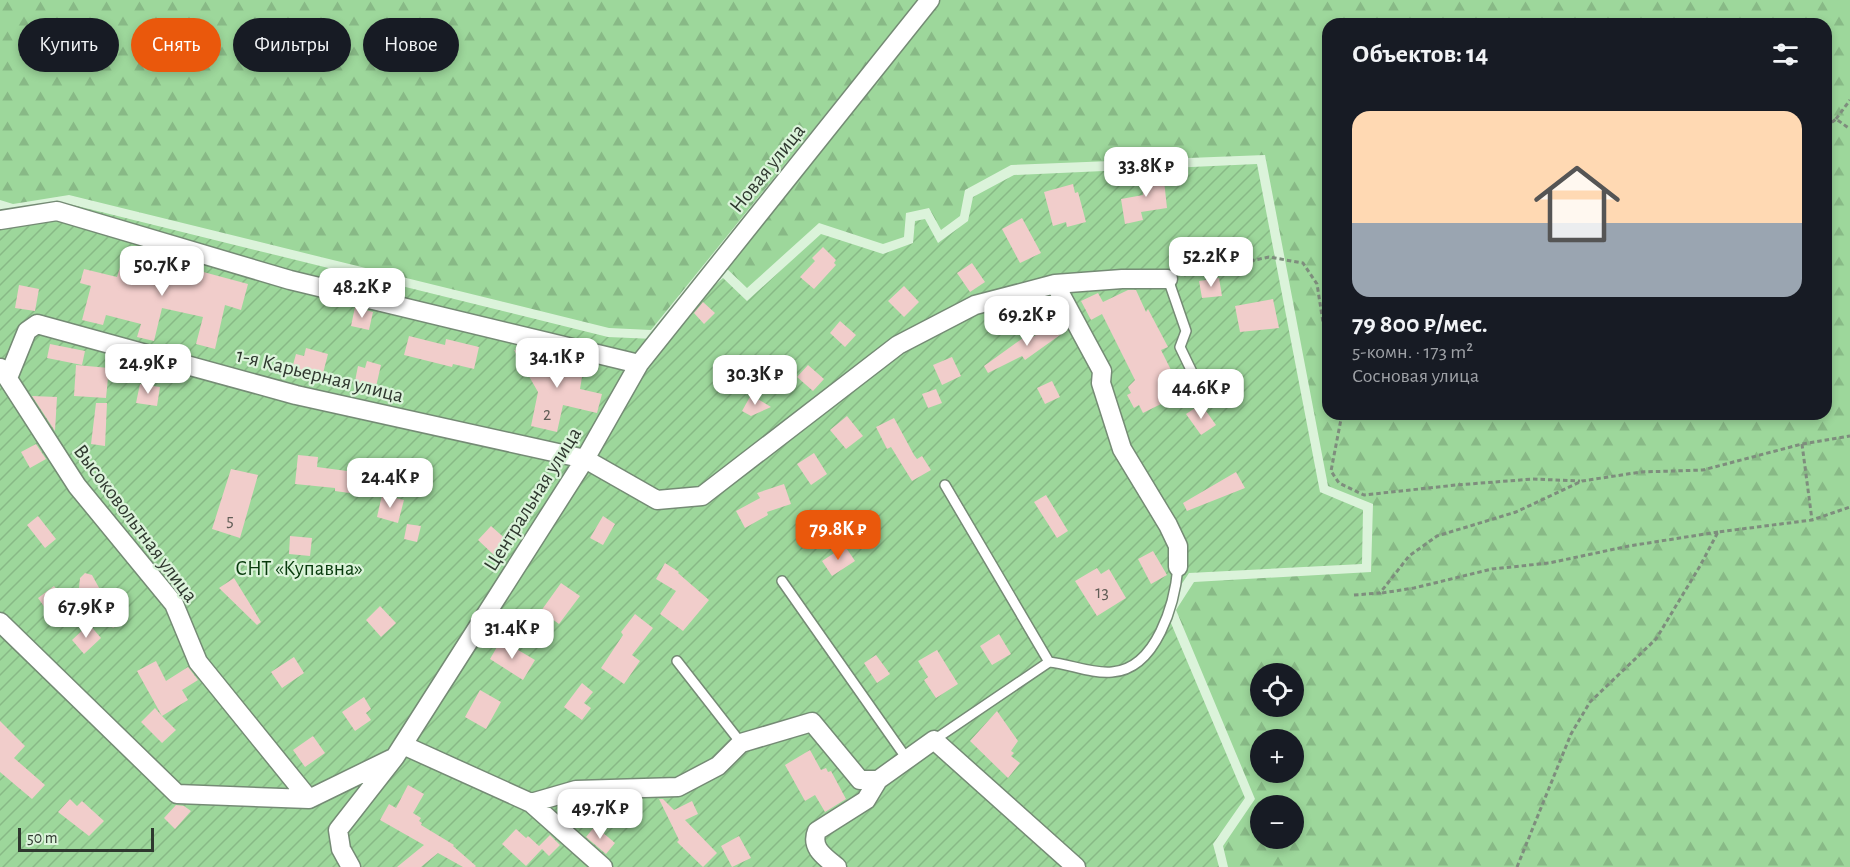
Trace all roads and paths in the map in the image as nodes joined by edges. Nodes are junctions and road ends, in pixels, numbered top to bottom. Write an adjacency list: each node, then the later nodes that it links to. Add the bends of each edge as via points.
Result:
1 (930, 0): 10 (street, Новая улица)
2 (1850, 100): 3 (path)
3 (1836, 118): 4 (path); 5 (path)
4 (1832, 122)
5 (1850, 129)
6 (0, 220): 10 (street, via 57,211 290,280)
7 (1168, 279): 8 (street, 1-я Карьерная улица); 9 (path, via 1269,257 1303,263 1317,284); 12 (lane, via 1186,331 1180,347)
8 (1055, 284): 16 (street, 1-я Карьерная улица, via 975,305 898,345 702,496 657,500); 22 (street, via 1102,371 1101,383 1122,449 1178,546)
9 (1322, 316)
10 (639, 364): 16 (street, Центральная улица)
11 (4, 372): 16 (street, 1-я Карьерная улица, via 27,331 38,324 296,395); 34 (street, Высоковольтная улица, via 76,486 174,604 198,662)
12 (1203, 394)
13 (1341, 420): 17 (path, via 1330,471 1339,483 1364,495 1533,479)
14 (1850, 436): 15 (path)
15 (1802, 444): 17 (path, via 1703,470 1641,472); 20 (path)
16 (585, 459): 31 (street, Центральная улица)
17 (1582, 481): 24 (path, via 1516,512 1437,536 1409,556)
18 (945, 485): 28 (lane)
19 (1850, 507): 20 (path)
20 (1812, 520): 21 (path)
21 (1718, 532): 24 (path, via 1549,563 1492,569); 40 (path, via 1656,639 1590,702 1571,734)
22 (1178, 567): 28 (lane, via 1167,619 1145,655 1128,668 1106,672)
23 (782, 580): 32 (lane)
24 (1380, 593): 25 (path)
25 (1354, 595)
26 (0, 622): 34 (street, via 177,794)
27 (677, 661): 30 (lane)
28 (1049, 662): 29 (lane)
29 (934, 740): 32 (street); 39 (street)
30 (741, 743): 33 (street, via 812,722 860,780); 35 (street, via 717,766 678,787 576,790)
31 (399, 751): 34 (street); 35 (street); 36 (street, Центральная улица, via 338,830 341,849)
32 (907, 759): 33 (street)
33 (878, 780): 38 (street, via 866,800 818,831 814,838 819,851)
34 (309, 799)
35 (531, 803): 37 (street)
36 (351, 867)
37 (603, 867)
38 (837, 867)
39 (1076, 867)
40 (1517, 867)

